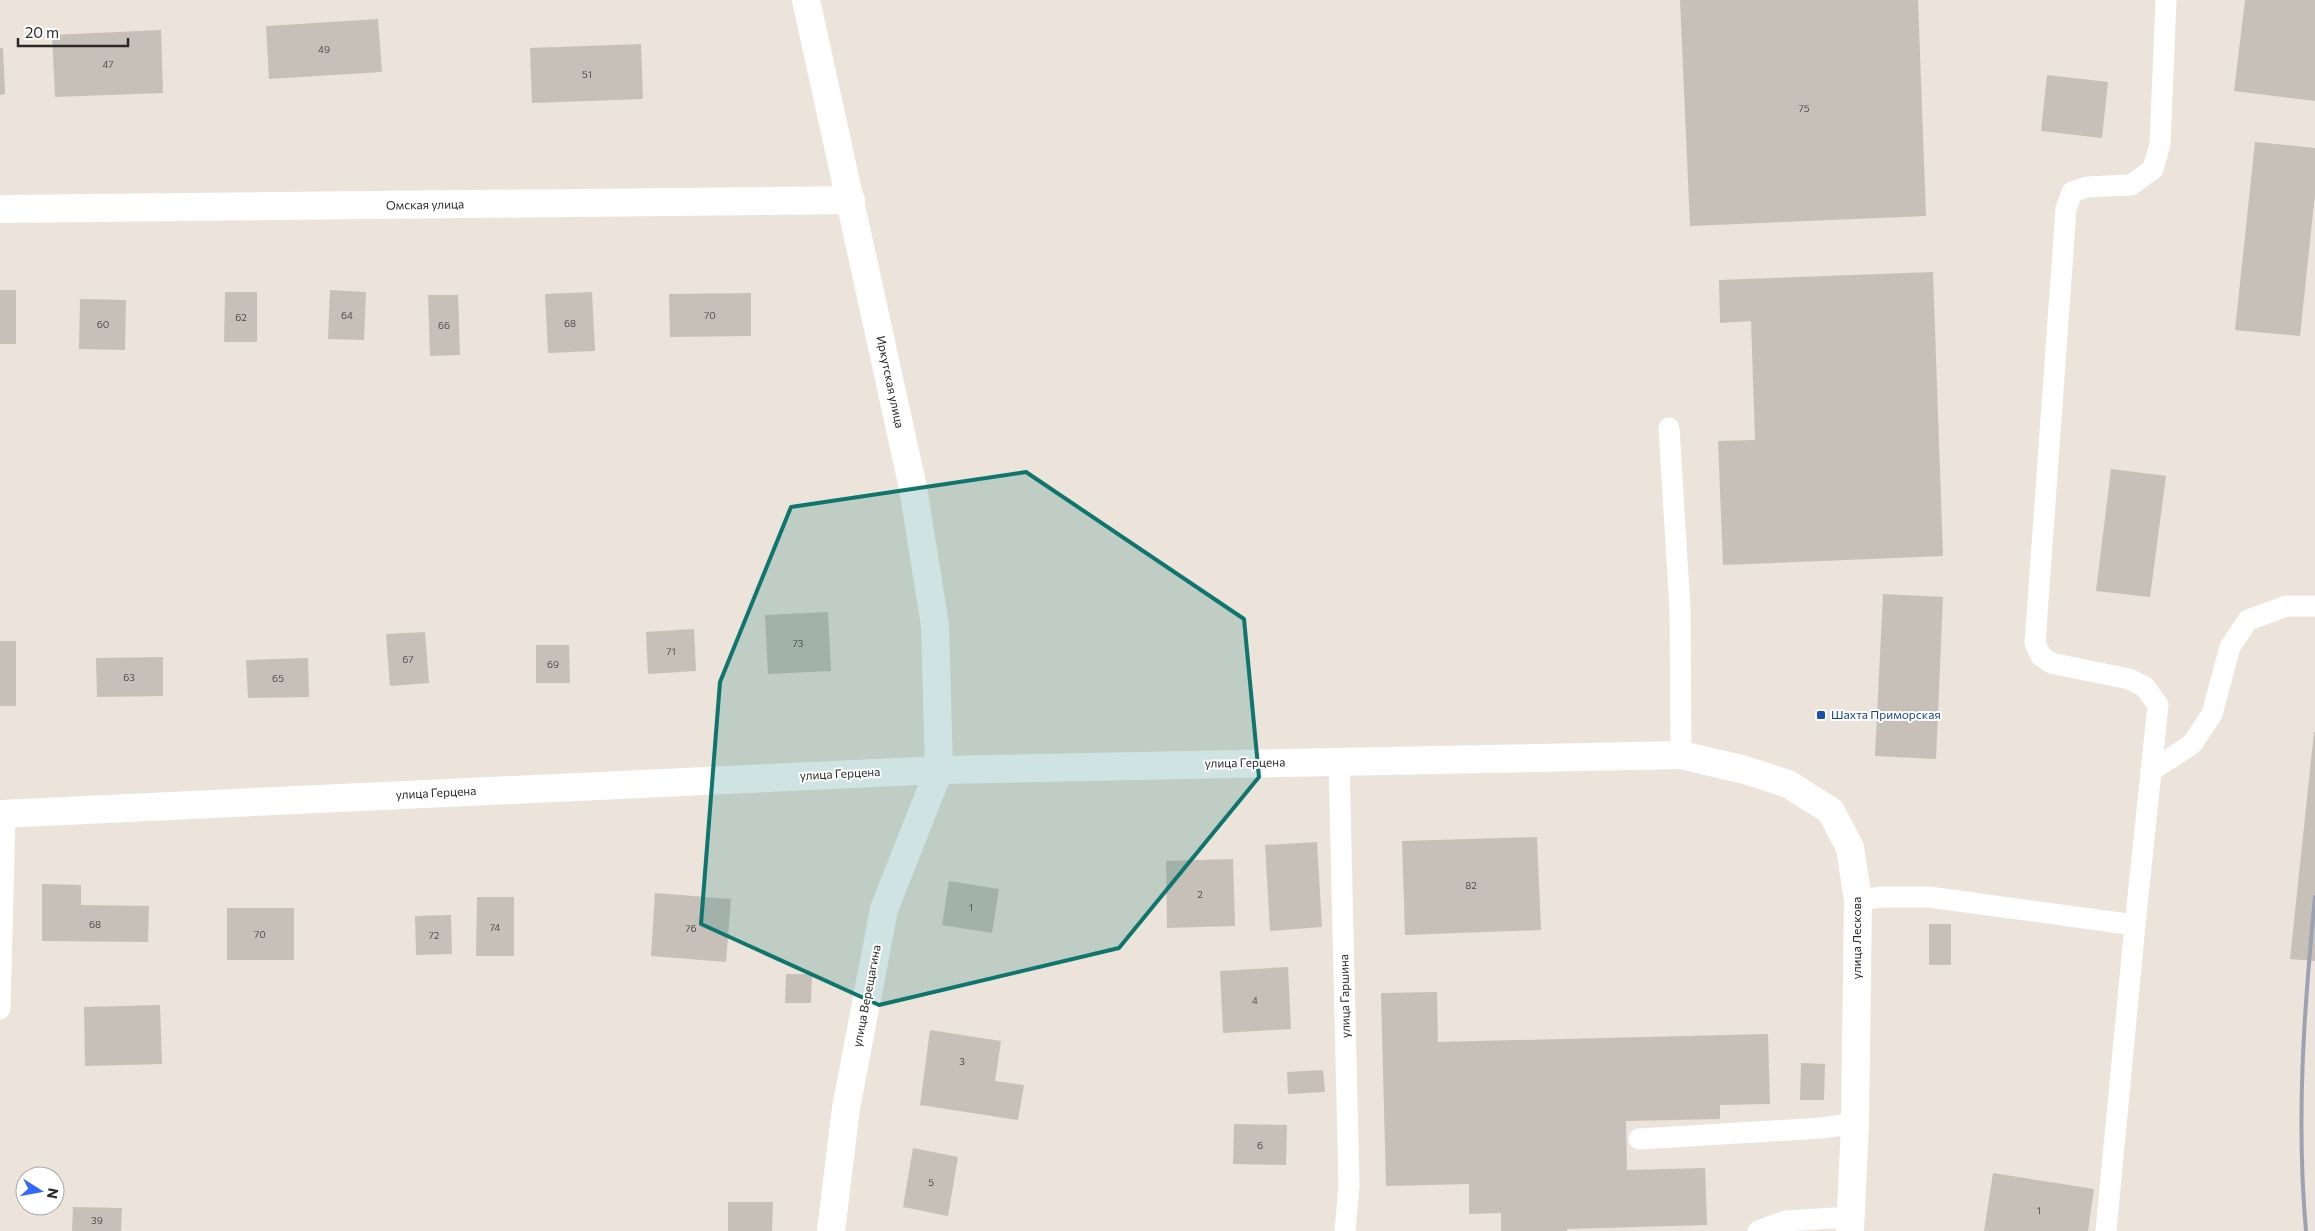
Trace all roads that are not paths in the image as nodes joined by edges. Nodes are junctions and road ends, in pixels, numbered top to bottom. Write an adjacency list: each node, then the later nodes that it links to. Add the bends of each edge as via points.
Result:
1 (806, 0): 3 (street, Иркутская улица)
2 (2166, 0): 10 (lane, via 2160,144 2153,169 2131,185 2072,192 2066,210 2035,643 2041,656 2051,663 2130,679 2145,688 2158,705)
3 (851, 200): 4 (street, Омская улица); 9 (street, Иркутская улица, via 913,488 935,624)
4 (0, 209)
5 (1669, 428): 7 (lane, via 1680,609)
6 (2315, 606): 10 (lane, via 2287,606 2248,620 2230,647 2212,714 2192,744)
7 (1681, 755): 8 (street, улица Герцена); 12 (street, улица Лескова, via 1788,784 1832,811 1850,848)
8 (1339, 760): 9 (street, улица Герцена); 19 (lane, улица Гаршина, via 1349,1186)
9 (939, 770): 11 (street, улица Герцена); 18 (street, улица Верещагина, via 884,909 846,1108)
10 (2151, 771): 13 (lane)
11 (3, 814): 14 (lane)
12 (1858, 900): 13 (lane, via 1929,896); 15 (street, улица Лескова)
13 (2135, 925): 21 (lane)
14 (0, 1009)
15 (1855, 1123): 16 (lane, via 1822,1128); 17 (street, улица Лескова)
16 (1639, 1139)
17 (1850, 1224): 20 (lane, via 1786,1221)
18 (831, 1231)
19 (1345, 1231)
20 (1758, 1231)
21 (2106, 1231)

